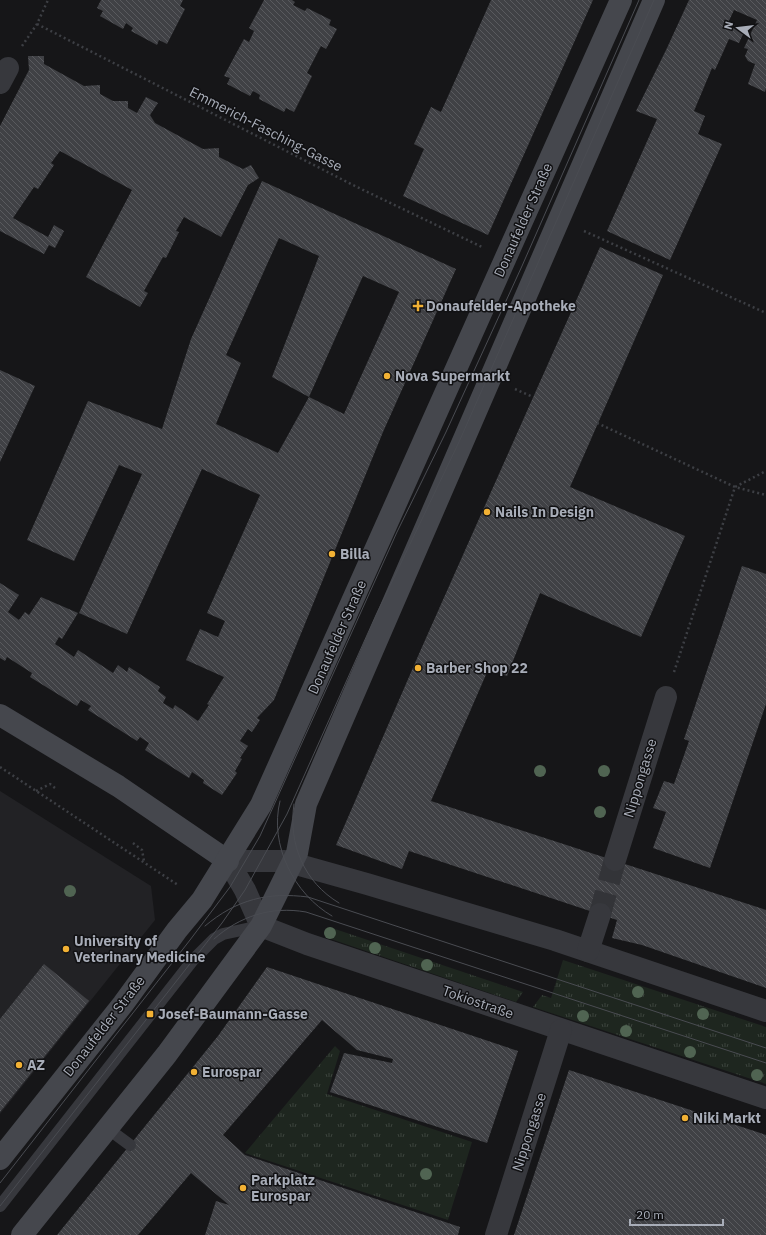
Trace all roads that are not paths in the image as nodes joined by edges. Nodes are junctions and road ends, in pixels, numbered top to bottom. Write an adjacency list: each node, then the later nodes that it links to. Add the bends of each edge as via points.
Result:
1 (621, 0): 6 (main road, Donaufelder Straße, via 261,805)
2 (654, 0): 7 (main road, via 306,804 297,853)
3 (666, 697): 5 (street, Nippongasse)
4 (0, 715): 6 (main road, via 118,786)
5 (615, 860)
6 (228, 861): 7 (street); 9 (street, via 245,890); 16 (main road, Donaufelder Straße, via 202,900 123,1004)
7 (292, 863): 9 (main road); 10 (street)
8 (600, 914): 10 (street)
9 (260, 926): 12 (street, Tokiostraße); 14 (main road, via 167,1054); 17 (lane, Donaufelder Straße, via 223,934 214,939 193,960)
10 (588, 951): 11 (street)
11 (766, 1011)
12 (561, 1030): 13 (street, Tokiostraße); 19 (street, Nippongasse)
13 (766, 1098)
14 (107, 1128): 15 (lane); 18 (main road)
15 (130, 1145)
16 (0, 1159)
17 (0, 1206)
18 (22, 1235)
19 (496, 1235)

